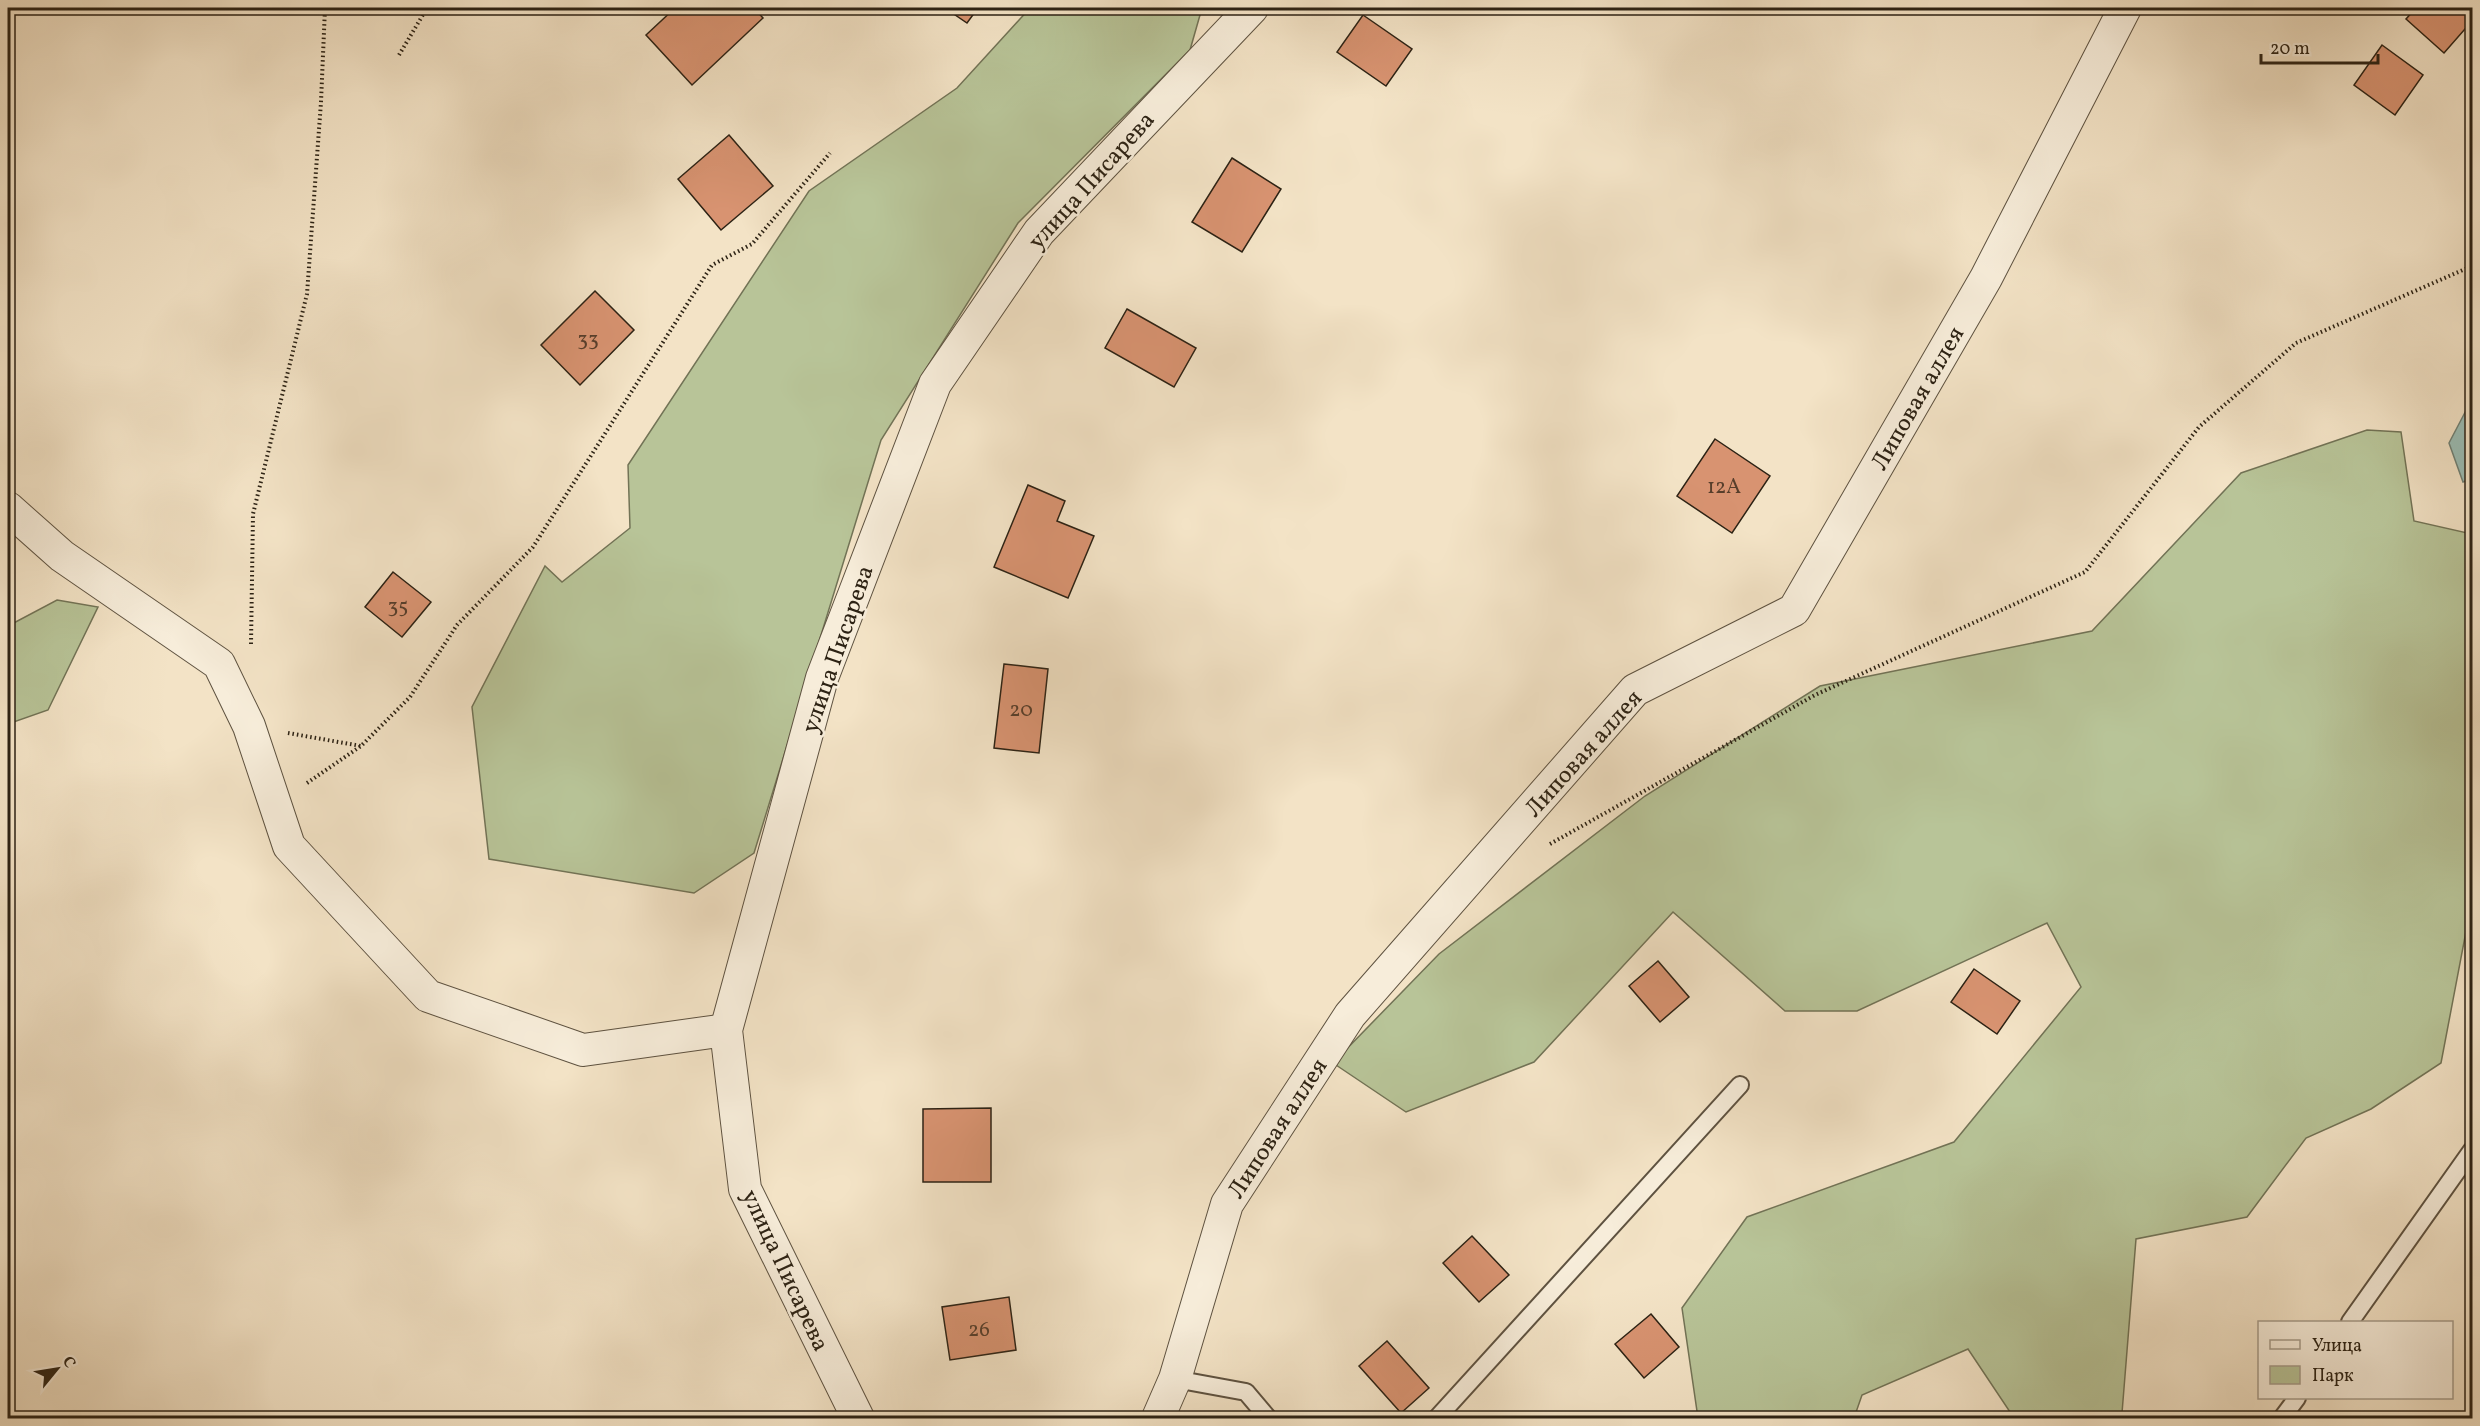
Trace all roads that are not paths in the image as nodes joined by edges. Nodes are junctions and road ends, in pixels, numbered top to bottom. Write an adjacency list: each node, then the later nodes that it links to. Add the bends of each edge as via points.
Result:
1 (1252, 8): 4 (street, улица Писарева, via 1039,232 935,384 822,678)
2 (2125, 8): 8 (street, Липовая аллея, via 1986,278 1794,610 1635,690 1350,1015 1227,1204)
3 (8, 508): 4 (street, via 62,556 219,664 249,726 289,846 428,996 583,1050)
4 (726, 1030): 10 (street, улица Писарева, via 744,1189)
5 (1740, 1085): 13 (lane)
6 (2472, 1150): 7 (lane)
7 (2351, 1321)
8 (1175, 1379): 11 (street, Липовая аллея); 12 (lane, via 1246,1392)
9 (2296, 1399): 14 (lane)
10 (858, 1419)
11 (1158, 1419)
12 (1268, 1419)
13 (1437, 1419)
14 (2282, 1419)

